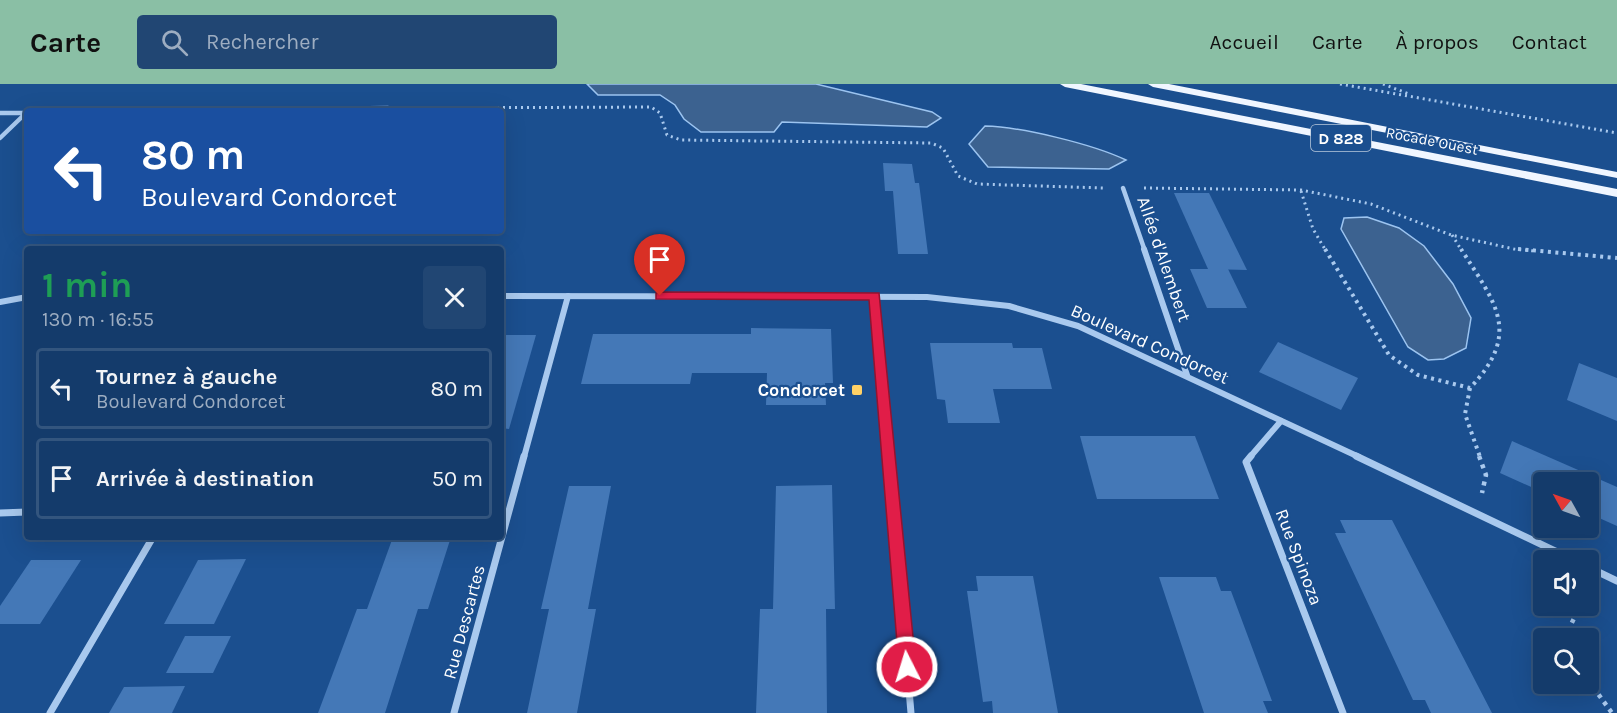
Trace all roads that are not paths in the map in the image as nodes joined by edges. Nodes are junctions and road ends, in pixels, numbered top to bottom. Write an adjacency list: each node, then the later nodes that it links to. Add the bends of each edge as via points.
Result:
1 (1065, 84): 9 (main road, Rocade Ouest / D 828)
2 (1153, 84): 7 (main road, Rocade Ouest / D 828)
3 (0, 113): 4 (street)
4 (24, 113)
5 (24, 116): 6 (street)
6 (0, 138)
7 (1617, 175)
8 (1124, 188): 15 (street, Allée d'Alembert)
9 (1617, 193)
10 (504, 296): 11 (street, Boulevard Condorcet)
11 (568, 296): 12 (street, Boulevard Condorcet); 19 (street, Rue Descartes)
12 (875, 296): 15 (street, Boulevard Condorcet, via 1009,306 1078,326); 27 (street)
13 (24, 298): 14 (street)
14 (0, 302)
15 (1187, 375): 16 (street, Boulevard Condorcet)
16 (1281, 421): 22 (street, Boulevard Condorcet); 28 (street, Rue Spinoza, via 1246,462)
17 (24, 512): 18 (street)
18 (0, 513)
19 (504, 530)
20 (151, 540): 25 (street)
21 (501, 540): 26 (street, Rue Descartes)
22 (1553, 550)
23 (1599, 572): 24 (street)
24 (1617, 581)
25 (50, 713)
26 (454, 713)
27 (911, 713)
28 (1343, 713)

